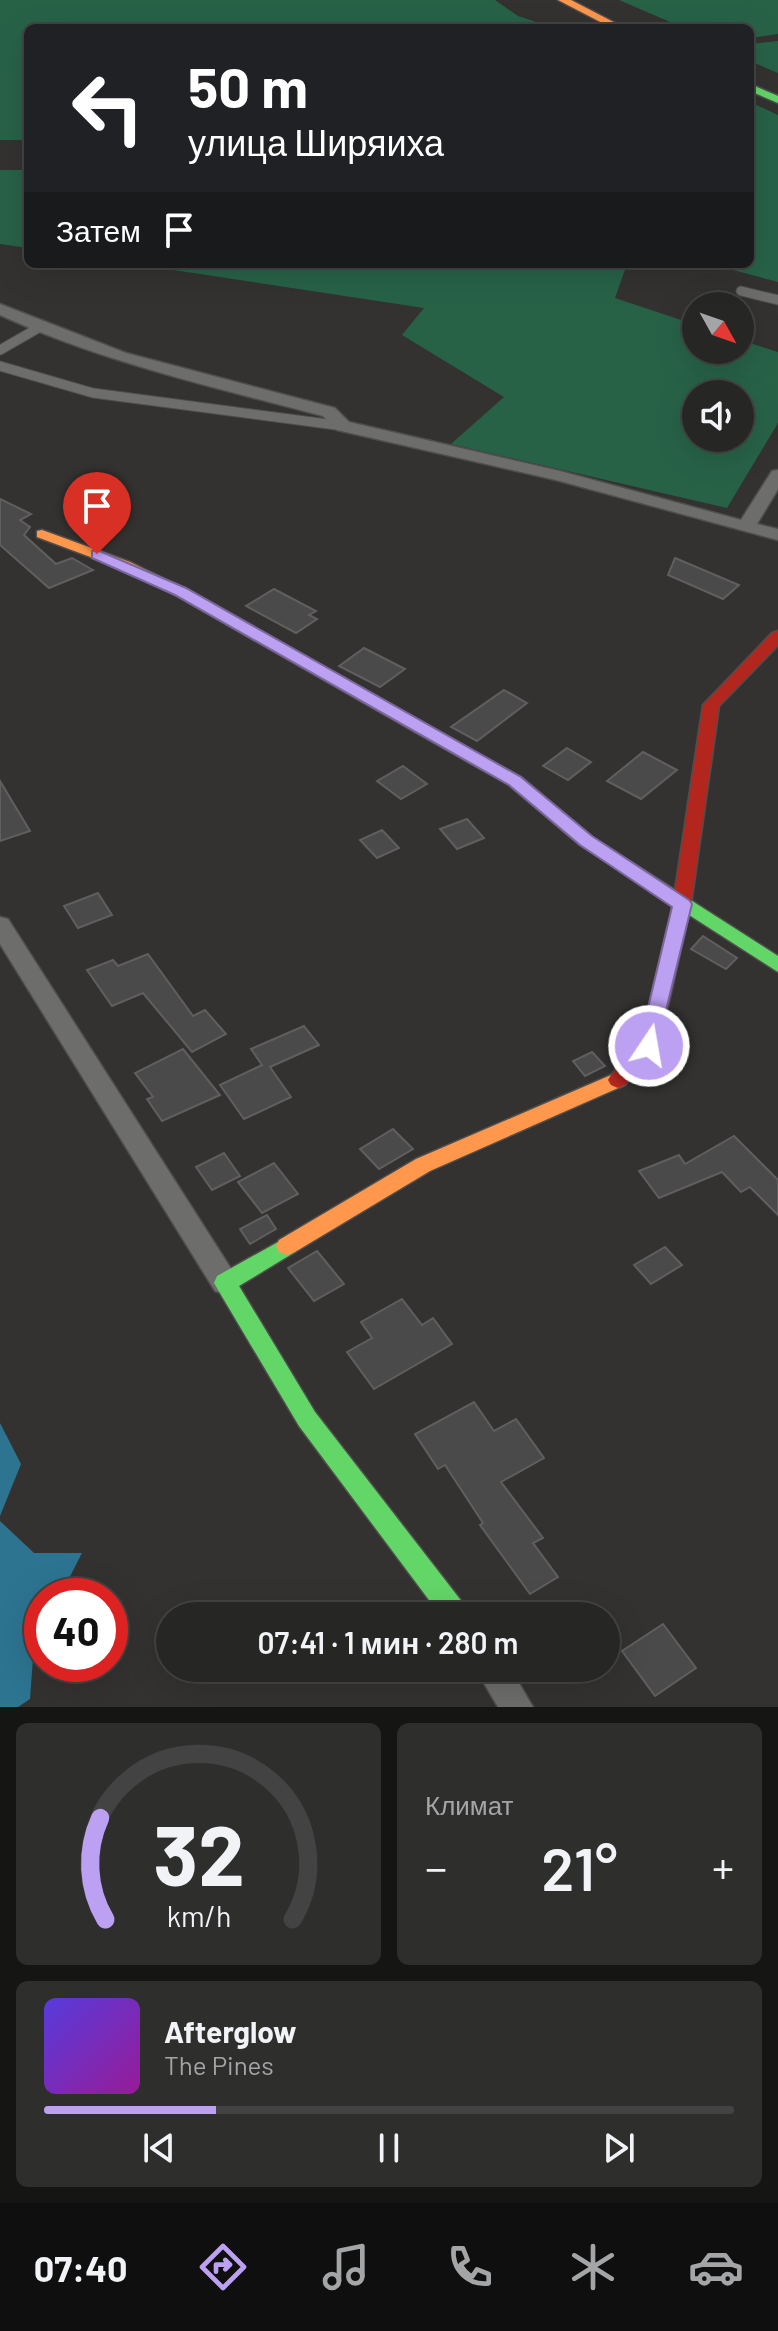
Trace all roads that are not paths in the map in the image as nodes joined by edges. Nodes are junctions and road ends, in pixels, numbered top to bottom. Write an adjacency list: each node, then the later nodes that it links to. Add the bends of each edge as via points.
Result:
1 (563, 0): 2 (street)
2 (612, 24)
3 (754, 89): 4 (street)
4 (778, 100)
5 (741, 291): 6 (lane)
6 (778, 300)
7 (0, 309): 8 (street)
8 (40, 327): 9 (lane); 11 (street, via 171,370 329,412)
9 (0, 350)
10 (0, 366): 11 (lane, via 93,393)
11 (343, 426): 13 (street)
12 (778, 475): 13 (street)
13 (747, 525): 15 (street)
14 (42, 534): 17 (street, via 180,592 515,781 586,841)
15 (778, 535)
16 (778, 636): 17 (street, via 711,705)
17 (682, 904): 19 (street); 20 (street, via 649,1046 617,1081 423,1165)
18 (0, 925): 20 (street)
19 (778, 965)
20 (225, 1283): 21 (street, via 307,1419)
21 (446, 1602)
22 (500, 1682): 23 (street)
23 (517, 1707)

